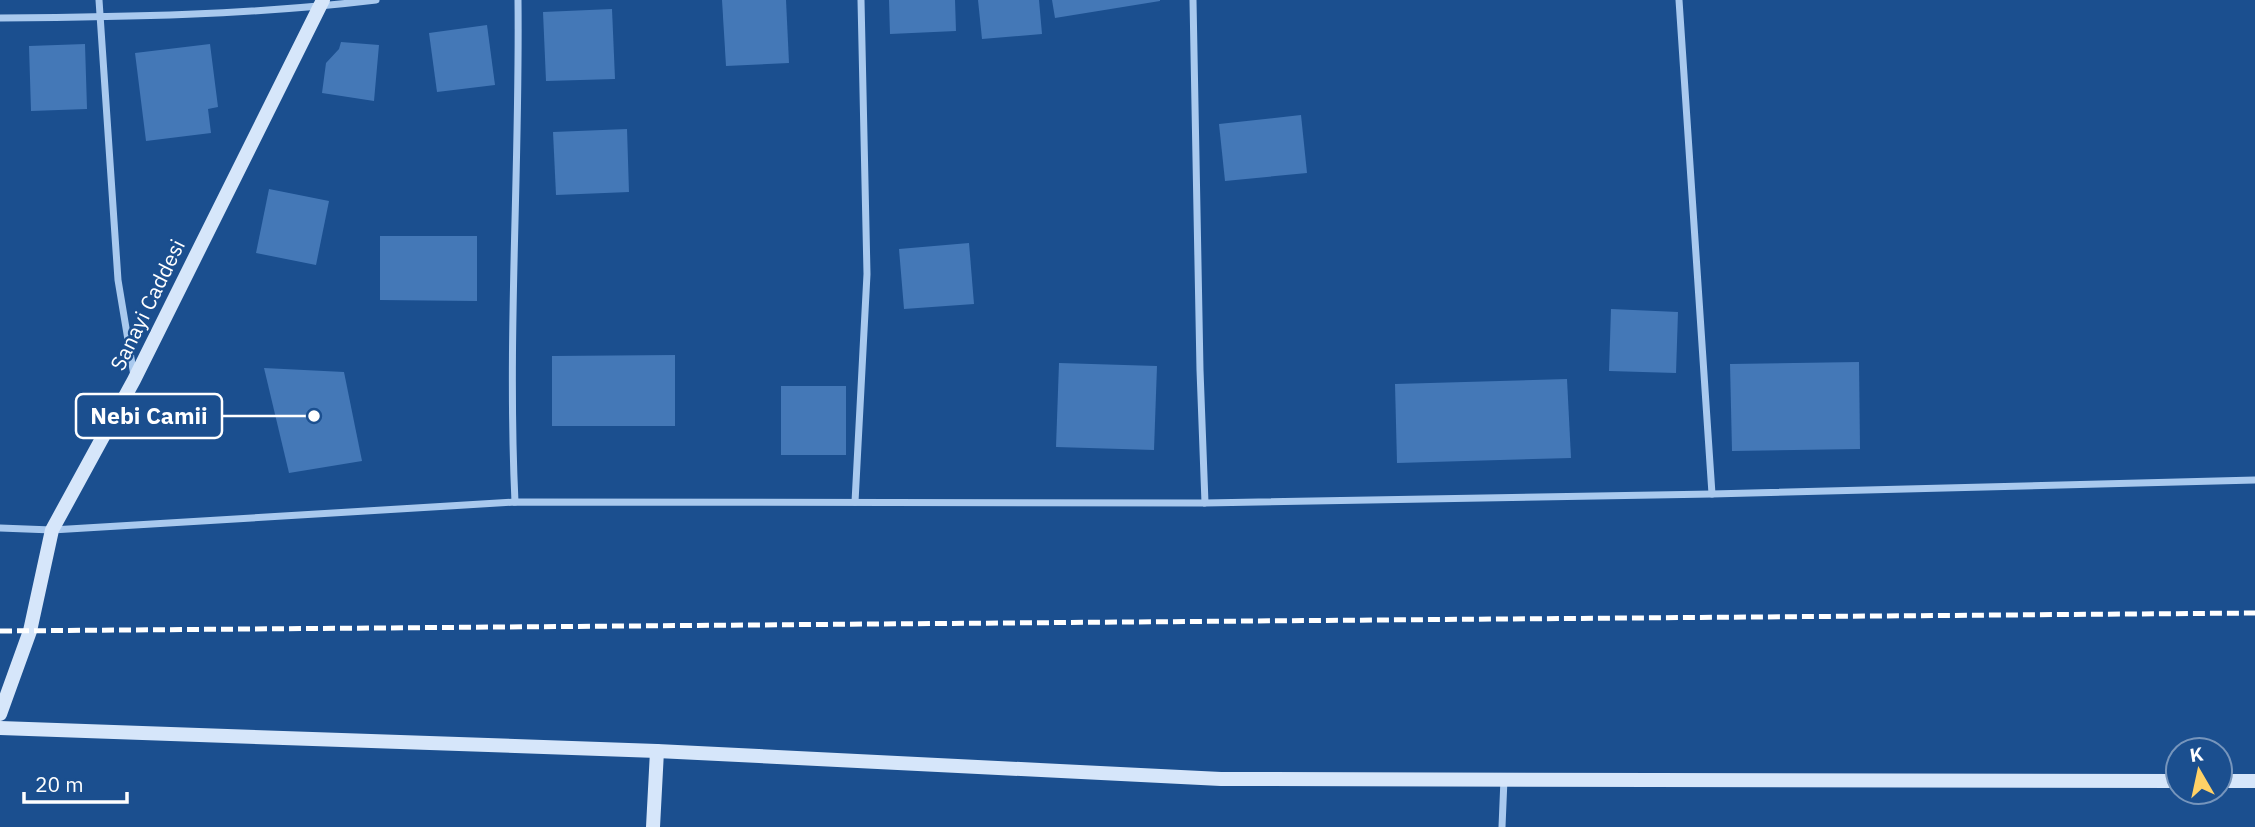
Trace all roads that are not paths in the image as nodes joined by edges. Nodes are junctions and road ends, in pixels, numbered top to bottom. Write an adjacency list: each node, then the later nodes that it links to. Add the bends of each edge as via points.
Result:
1 (99, 0): 9 (street)
2 (376, 0): 7 (street)
3 (517, 0): 13 (street)
4 (861, 0): 14 (street, via 867,274)
5 (1193, 0): 15 (street)
6 (1679, 0): 12 (street)
7 (321, 3): 9 (street); 10 (street, Sanayi Caddesi)
8 (0, 18): 9 (street)
9 (102, 18): 10 (street, via 118,279)
10 (135, 380): 17 (street, Sanayi Caddesi)
11 (2255, 480): 12 (street)
12 (1712, 494): 15 (street)
13 (515, 502): 14 (street); 17 (street)
14 (855, 502): 15 (street)
15 (1205, 503)
16 (0, 528): 17 (street)
17 (52, 530): 18 (street, Sanayi Caddesi, via 30,631)
18 (0, 714)
19 (0, 728): 20 (street)
20 (657, 751): 21 (street, via 1221,779); 25 (street)
21 (1504, 779): 22 (street); 26 (street)
22 (2164, 781)
23 (2234, 781): 24 (street)
24 (2255, 781)
25 (653, 827)
26 (1502, 827)

